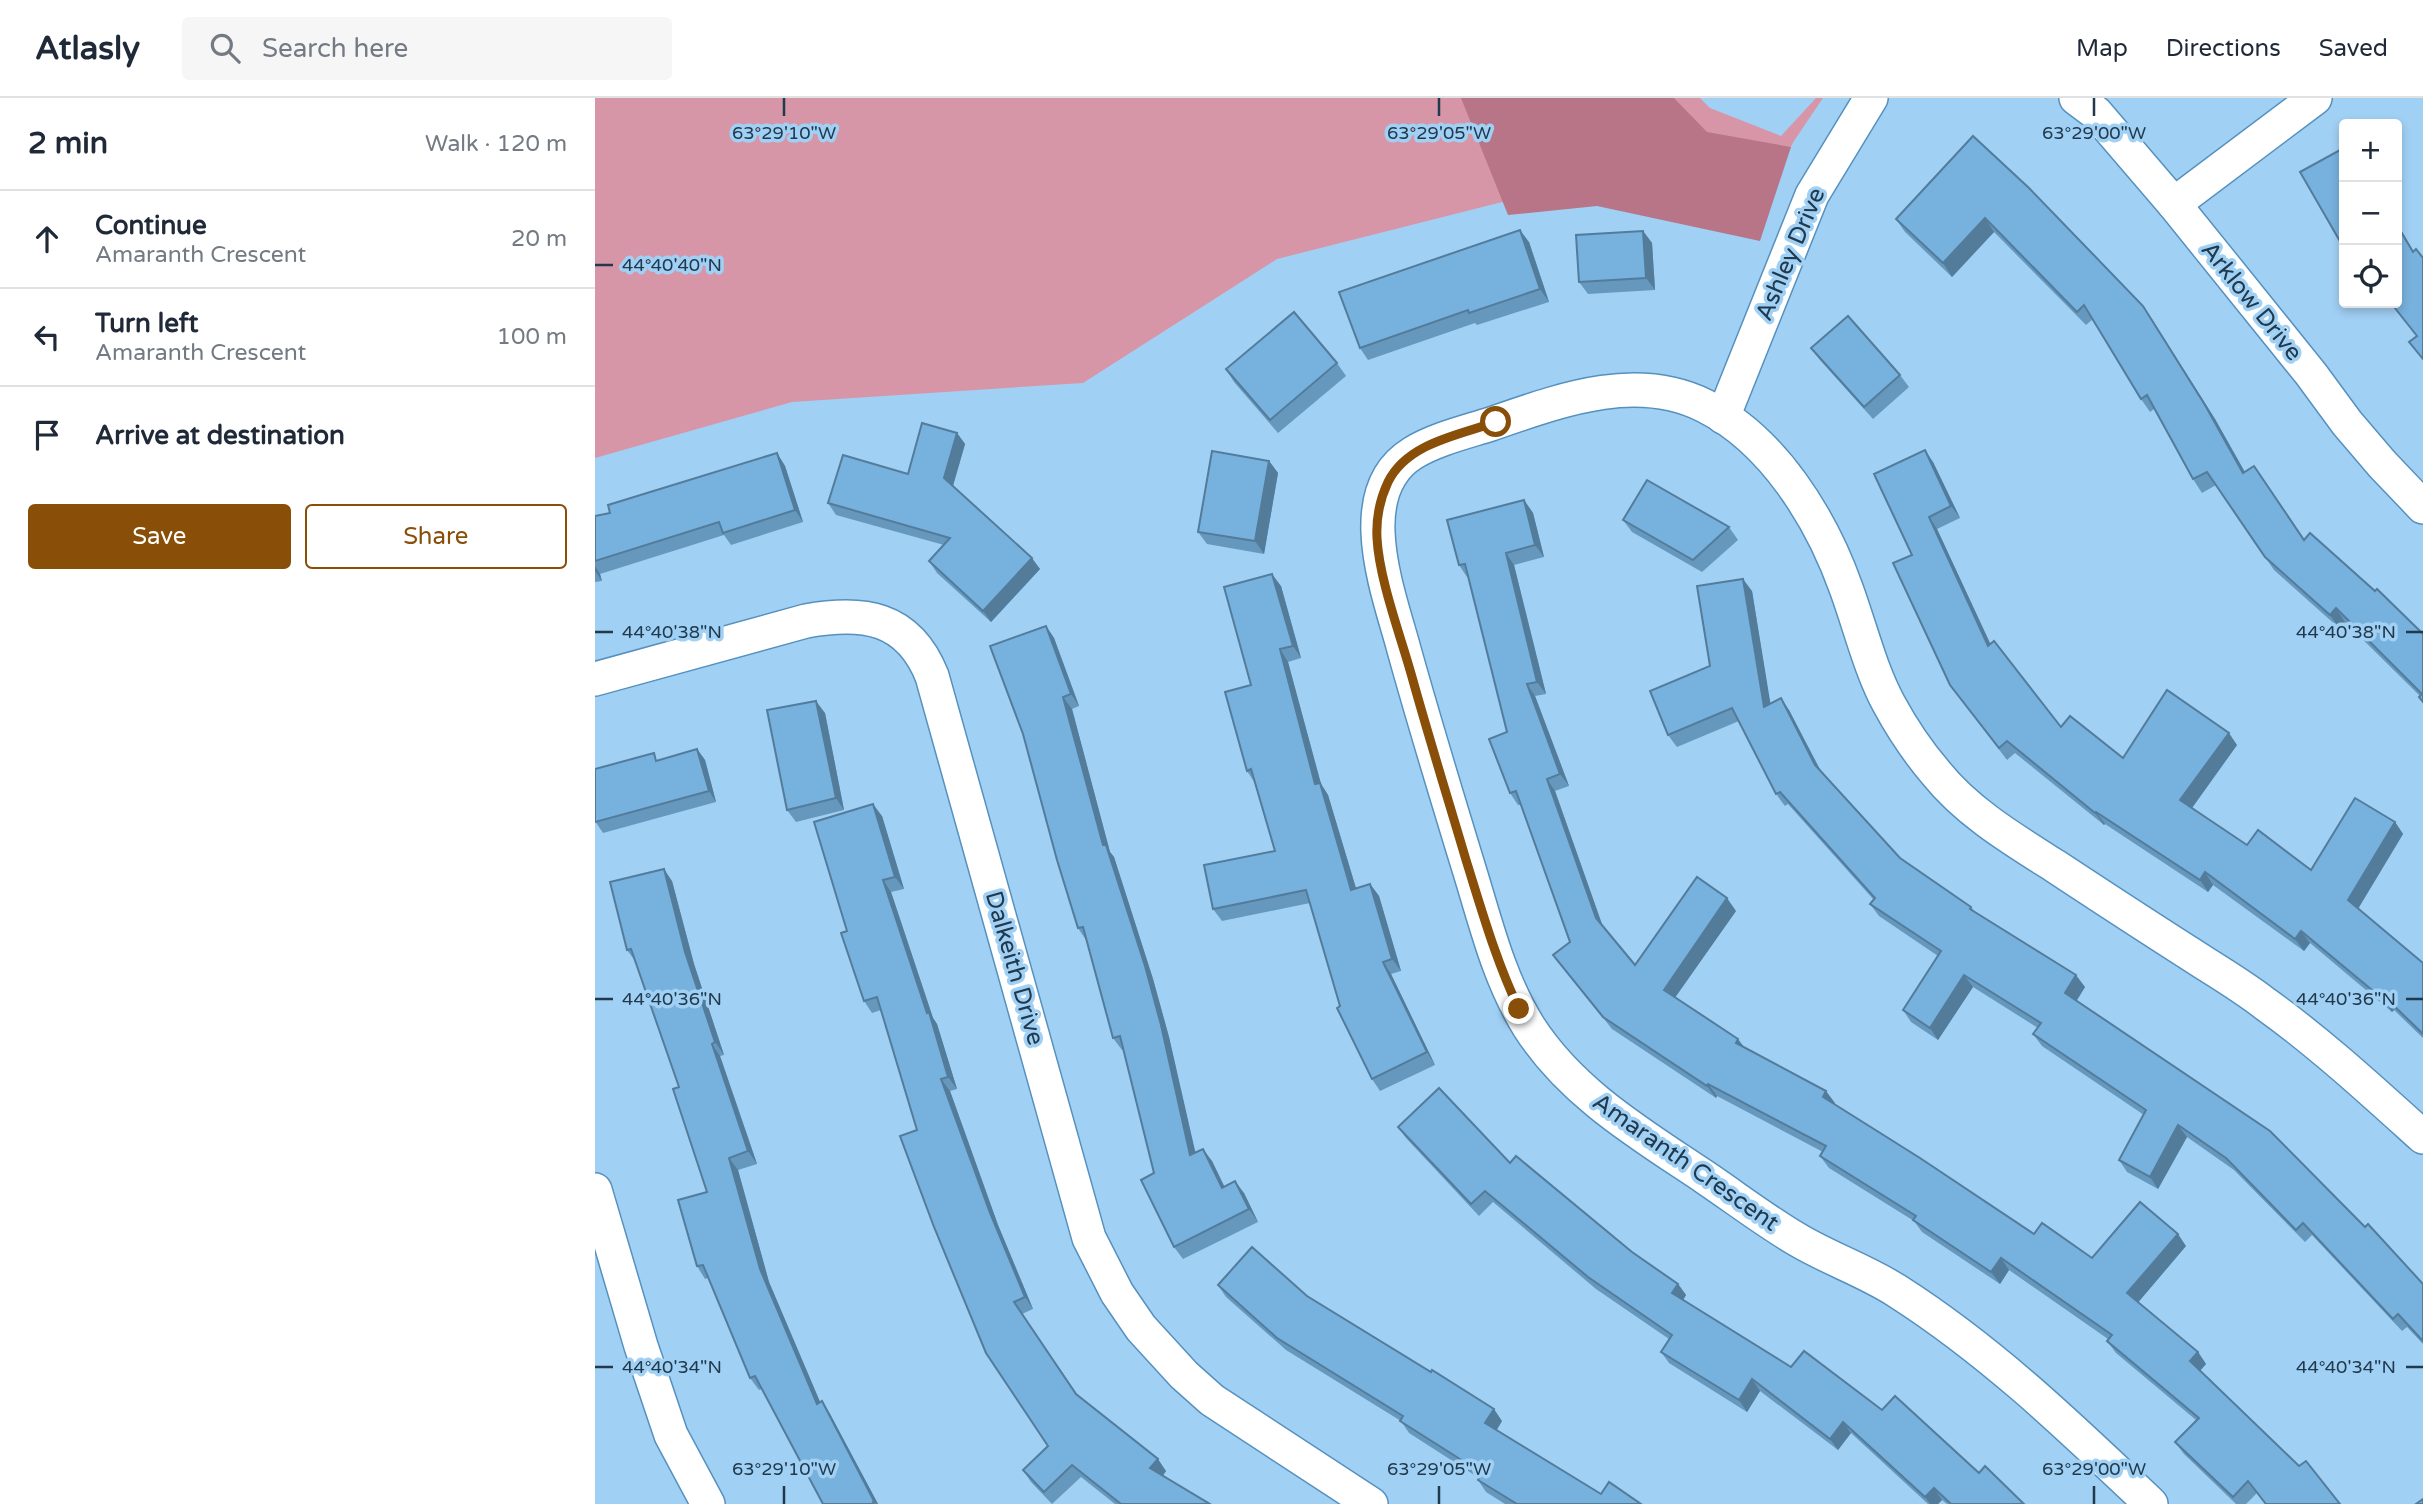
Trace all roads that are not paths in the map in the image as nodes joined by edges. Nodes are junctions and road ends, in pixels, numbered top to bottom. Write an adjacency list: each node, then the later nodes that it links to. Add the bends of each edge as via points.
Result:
1 (1871, 98): 5 (street, Ashley Drive, via 1812,195)
2 (2076, 98): 4 (street, Arklow Drive, via 2096,113)
3 (2315, 98): 4 (street)
4 (2174, 204): 6 (street, Arklow Drive, via 2347,423)
5 (1723, 417): 8 (street, Amaranth Crescent, via 1777,462 1805,505 1843,578 1887,700 1939,778 2022,846 2264,1002); 12 (street, Amaranth Crescent, via 1675,395 1603,391 1425,447 1398,465 1389,481 1377,528 1384,579 1500,967 1531,1030 1583,1090 1796,1239 1891,1287 1980,1348)
6 (2423, 507)
7 (595, 679): 11 (street, Dalkeith Drive, via 825,618 853,616 885,623 916,646 932,676 1089,1238 1117,1293 1169,1360 1212,1400)
8 (2423, 1136)
9 (595, 1190): 10 (street, via 671,1435)
10 (708, 1504)
11 (1371, 1504)
12 (2151, 1504)

